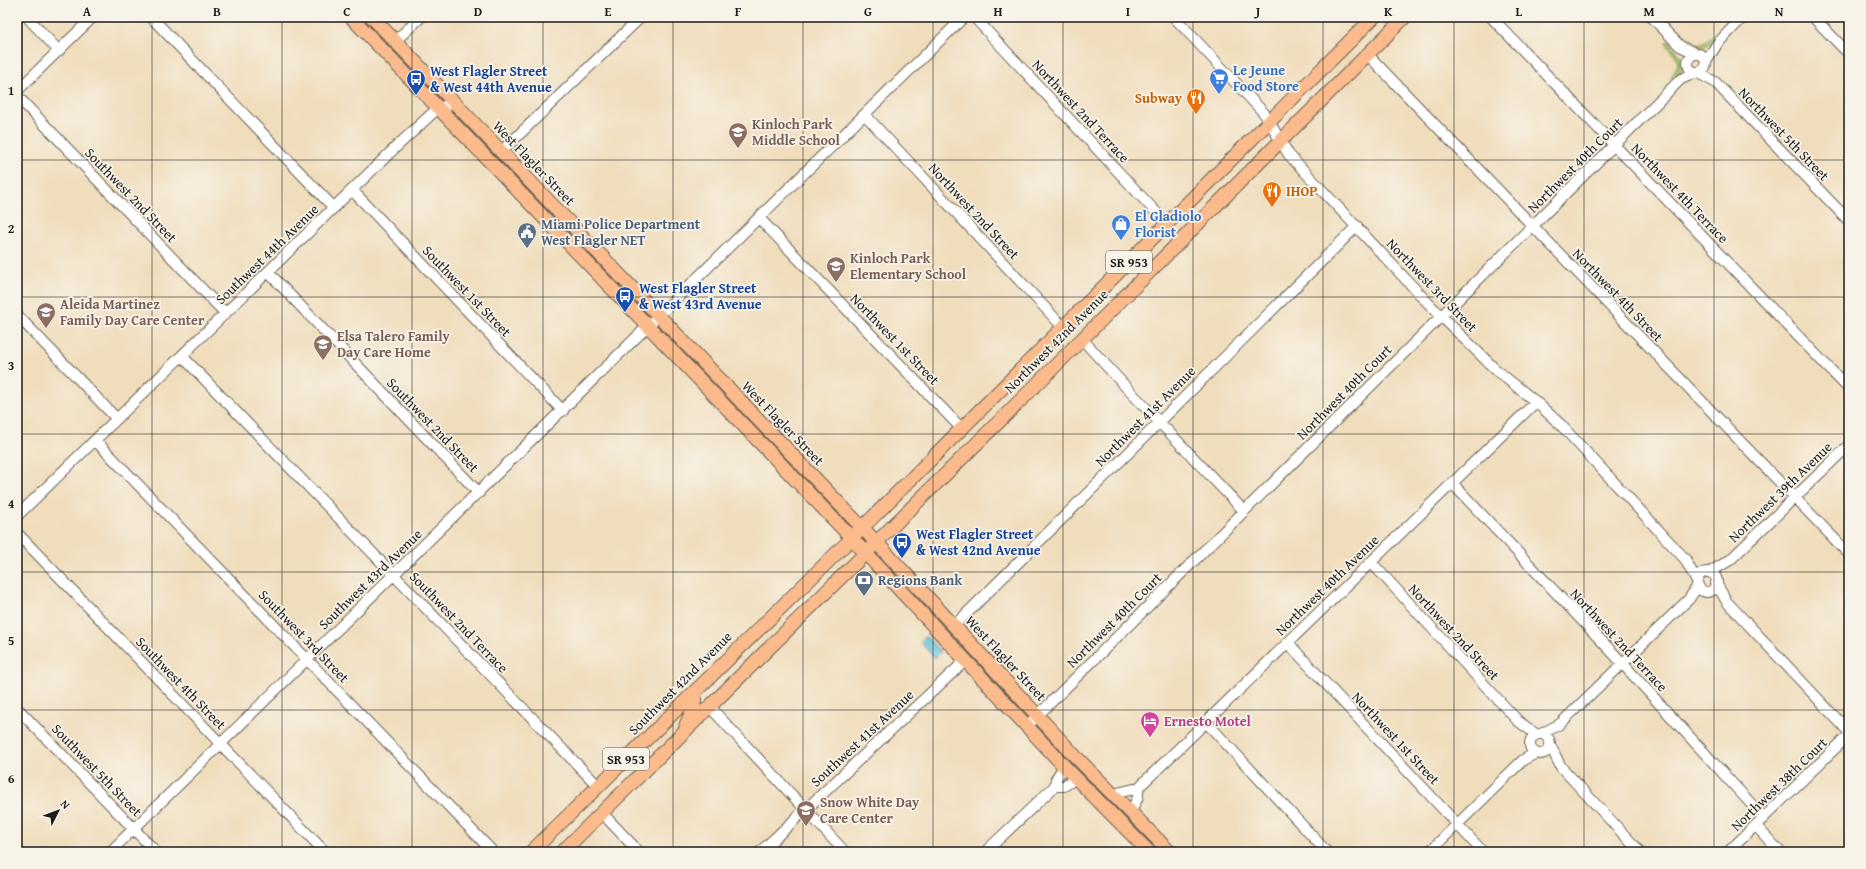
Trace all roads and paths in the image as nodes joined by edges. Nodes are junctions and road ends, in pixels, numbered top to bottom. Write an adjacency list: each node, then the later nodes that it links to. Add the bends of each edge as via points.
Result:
1 (27, 17): 20 (street)
2 (93, 17): 20 (street)
3 (151, 17): 36 (street)
4 (351, 17): 17 (main road)
5 (372, 17): 18 (main road, West Flagler Street)
6 (421, 17): 18 (street)
7 (641, 17): 34 (street)
8 (964, 17): 30 (street, Southwest 43rd Avenue)
9 (974, 17): 39 (street, Northwest 2nd Terrace)
10 (1174, 17): 31 (street, Northwest 3rd Street, via 1264,113)
11 (1374, 17): 31 (main road, Northwest 42nd Avenue / SR 953)
12 (1405, 17): 22 (main road, Northwest 42nd Avenue / SR 953)
13 (1491, 17): 33 (street, Northwest 4th Terrace)
14 (1652, 17): 23 (street)
15 (1743, 17): 19 (street, Northwest 40th Court)
16 (1813, 17): 21 (street)
17 (368, 35): 18 (main road); 29 (main road)
18 (395, 41): 28 (main road, West Flagler Street)
19 (1717, 44): 23 (street, Northwest 40th Court); 24 (street, Northwest 40th Court)
20 (59, 51): 26 (street)
21 (1849, 54)
22 (1368, 55): 32 (main road, Northwest 42nd Avenue / SR 953); 41 (street, Northwest 4th Street)
23 (1694, 63): 24 (street, Northwest 40th Court, via 1703,71); 25 (street, Northwest 5th Street); 33 (street, Northwest 40th Court)
24 (1706, 63): 25 (street, Northwest 5th Street)
25 (1715, 82): 38 (street, Northwest 5th Street)
26 (17, 91)
27 (17, 96): 43 (street, Southwest 2nd Street)
28 (455, 103): 29 (street, Southwest 44th Avenue); 34 (main road, West Flagler Street)
29 (438, 108): 35 (street, Southwest 44th Avenue); 47 (main road)
30 (865, 115): 37 (street, Southwest 43rd Avenue); 48 (street, Northwest 2nd Street)
31 (1270, 123): 32 (street, Northwest 3rd Street); 39 (main road, Northwest 42nd Avenue / SR 953)
32 (1281, 142): 40 (street, Northwest 3rd Street, via 1289,155); 49 (main road, Northwest 42nd Avenue / SR 953)
33 (1614, 145): 41 (street, Northwest 40th Court); 52 (street, Northwest 4th Terrace)
34 (501, 152): 45 (main road, West Flagler Street)
35 (352, 190): 36 (street, Southwest 44th Avenue); 54 (street, Southwest 1st Street)
36 (334, 208): 42 (street, Southwest 44th Avenue)
37 (759, 218): 45 (street, Southwest 43rd Avenue); 57 (street, Northwest 1st Street)
38 (1849, 221)
39 (1167, 224): 48 (main road, Northwest 42nd Avenue / SR 953)
40 (1357, 226): 46 (street, Northwest 3rd Street); 56 (street, Northwest 41st Avenue)
41 (1532, 226): 46 (street, Northwest 40th Court); 62 (street, Northwest 4th Street)
42 (268, 272): 43 (street, Southwest 44th Avenue); 61 (street, Southwest 2nd Street)
43 (226, 313): 50 (street, Southwest 44th Avenue)
44 (17, 315): 55 (street)
45 (659, 316): 47 (street, Southwest 43rd Avenue); 65 (main road, West Flagler Street)
46 (1441, 316): 53 (street, Northwest 3rd Street, via 1496,370); 63 (street, Northwest 40th Court)
47 (648, 326): 54 (street, Southwest 43rd Avenue); 67 (main road)
48 (1063, 327): 51 (main road, via 1064,343); 57 (main road, Northwest 42nd Avenue / SR 953)
49 (1082, 338): 51 (main road, Northwest 42nd Avenue / SR 953); 56 (street)
50 (182, 356): 55 (street, Southwest 44th Avenue); 73 (street, Southwest 2nd Terrace)
51 (1057, 364): 68 (main road, Northwest 42nd Avenue / SR 953)
52 (1849, 389)
53 (1536, 402): 60 (street, Northwest 40th Avenue); 71 (street, Northwest 3rd Street, via 1561,425)
54 (563, 411): 61 (street, Southwest 43rd Avenue)
55 (117, 419): 58 (street, Southwest 44th Avenue)
56 (1159, 422): 63 (street); 77 (street, Northwest 41st Avenue)
57 (961, 428): 65 (main road, Northwest 42nd Avenue / SR 953)
58 (95, 440): 64 (street, Southwest 44th Avenue); 79 (street, Southwest 3rd Street)
59 (1849, 445): 62 (street, Northwest 39th Avenue)
60 (1452, 483): 72 (street, Northwest 40th Avenue); 81 (street, Northwest 2nd Terrace)
61 (479, 493): 73 (street, Southwest 43rd Avenue)
62 (1794, 498): 70 (street, Northwest 4th Street); 74 (street, Northwest 39th Avenue)
63 (1244, 511): 86 (street, Northwest 40th Court)
64 (17, 516)
65 (862, 528): 67 (main road, Northwest 42nd Avenue / SR 953); 68 (main road, West Flagler Street)
66 (17, 533): 93 (street, Southwest 4th Street)
67 (852, 538): 69 (main road); 82 (main road, Southwest 42nd Avenue / SR 953)
68 (876, 542): 69 (main road, Northwest 42nd Avenue / SR 953); 77 (main road, West Flagler Street)
69 (865, 552): 80 (main road); 84 (main road, SR 953)
70 (1849, 554)
71 (1685, 559): 74 (street, Northwest 3rd Street); 75 (street, Northwest 3rd Street)
72 (1371, 562): 78 (street, Northwest 40th Avenue); 94 (street, Northwest 2nd Street, via 1518,721)
73 (394, 575): 79 (street, Southwest 43rd Avenue); 99 (street, Southwest 2nd Terrace)
74 (1712, 577): 75 (street, via 1712,590); 75 (street, via 1700,575); 76 (street, Northwest 3rd Street)
75 (1702, 587): 76 (street, Northwest 3rd Street); 81 (street)
76 (1727, 602): 90 (street, Northwest 3rd Street)
77 (954, 626): 86 (main road, West Flagler Street)
78 (1288, 643): 87 (street, Northwest 40th Avenue); 107 (street, Northwest 1st Street)
79 (307, 660): 93 (street, Southwest 43rd Avenue); 113 (street, Southwest 3rd Street)
80 (966, 660): 89 (main road); 103 (street, Southwest 41st Avenue)
81 (1622, 664): 88 (street); 106 (street, Northwest 2nd Terrace)
82 (721, 666): 83 (main road, Southwest 42nd Avenue / SR 953); 84 (main road, via 707,692 706,700)
83 (695, 691): 91 (main road, via 694,707); 99 (main road, Southwest 42nd Avenue / SR 953)
84 (709, 706): 91 (main road, SR 953); 103 (street)
85 (17, 708): 109 (street, Southwest 5th Street)
86 (1038, 716): 89 (street, Northwest 40th Court); 102 (main road, West Flagler Street)
87 (1206, 722): 101 (street, Northwest 40th Avenue); 122 (street)
88 (1560, 724): 94 (street); 95 (street)
89 (1027, 726): 96 (main road)
90 (1849, 732)
91 (680, 735): 105 (main road, SR 953)
92 (1849, 735): 106 (street, Northwest 38th Court)
93 (221, 744): 109 (street, Southwest 43rd Avenue); 112 (street, Southwest 4th Street)
94 (1535, 744): 95 (street, Northwest 2nd Street, via 1547,736); 95 (street, via 1545,753); 97 (street, Northwest 2nd Street); 107 (street, via 1523,760)
95 (1550, 744): 97 (street, Northwest 2nd Street)
96 (1064, 766): 98 (main road); 100 (street)
97 (1561, 767): 125 (street, Northwest 2nd Street)
98 (1076, 778): 100 (street, via 1064,786); 120 (main road)
99 (598, 786): 105 (main road); 114 (main road, Southwest 42nd Avenue / SR 953)
100 (1055, 786): 119 (street)
101 (1138, 788): 102 (street); 104 (street, via 1138,797)
102 (1113, 794): 104 (main road, West Flagler Street)
103 (806, 810): 117 (street, Southwest 41st Avenue); 118 (street)
104 (1131, 812): 121 (main road, West Flagler Street)
105 (599, 815): 115 (main road, SR 953); 116 (street)
106 (1764, 818): 108 (street, Northwest 38th Court)
107 (1457, 824): 123 (street); 124 (street, Northwest 1st Street)
108 (1756, 826): 126 (street, Northwest 38th Court); 127 (street)
109 (134, 829): 110 (street, Southwest 43rd Avenue); 111 (street, Southwest 5th Street)
110 (110, 852)
111 (156, 852)
112 (325, 852)
113 (493, 852)
114 (531, 852)
115 (562, 852)
116 (639, 852)
117 (760, 852)
118 (845, 852)
119 (985, 852)
120 (1149, 852)
121 (1170, 852)
122 (1327, 852)
123 (1429, 852)
124 (1483, 852)
125 (1640, 852)
126 (1728, 852)
127 (1780, 852)

